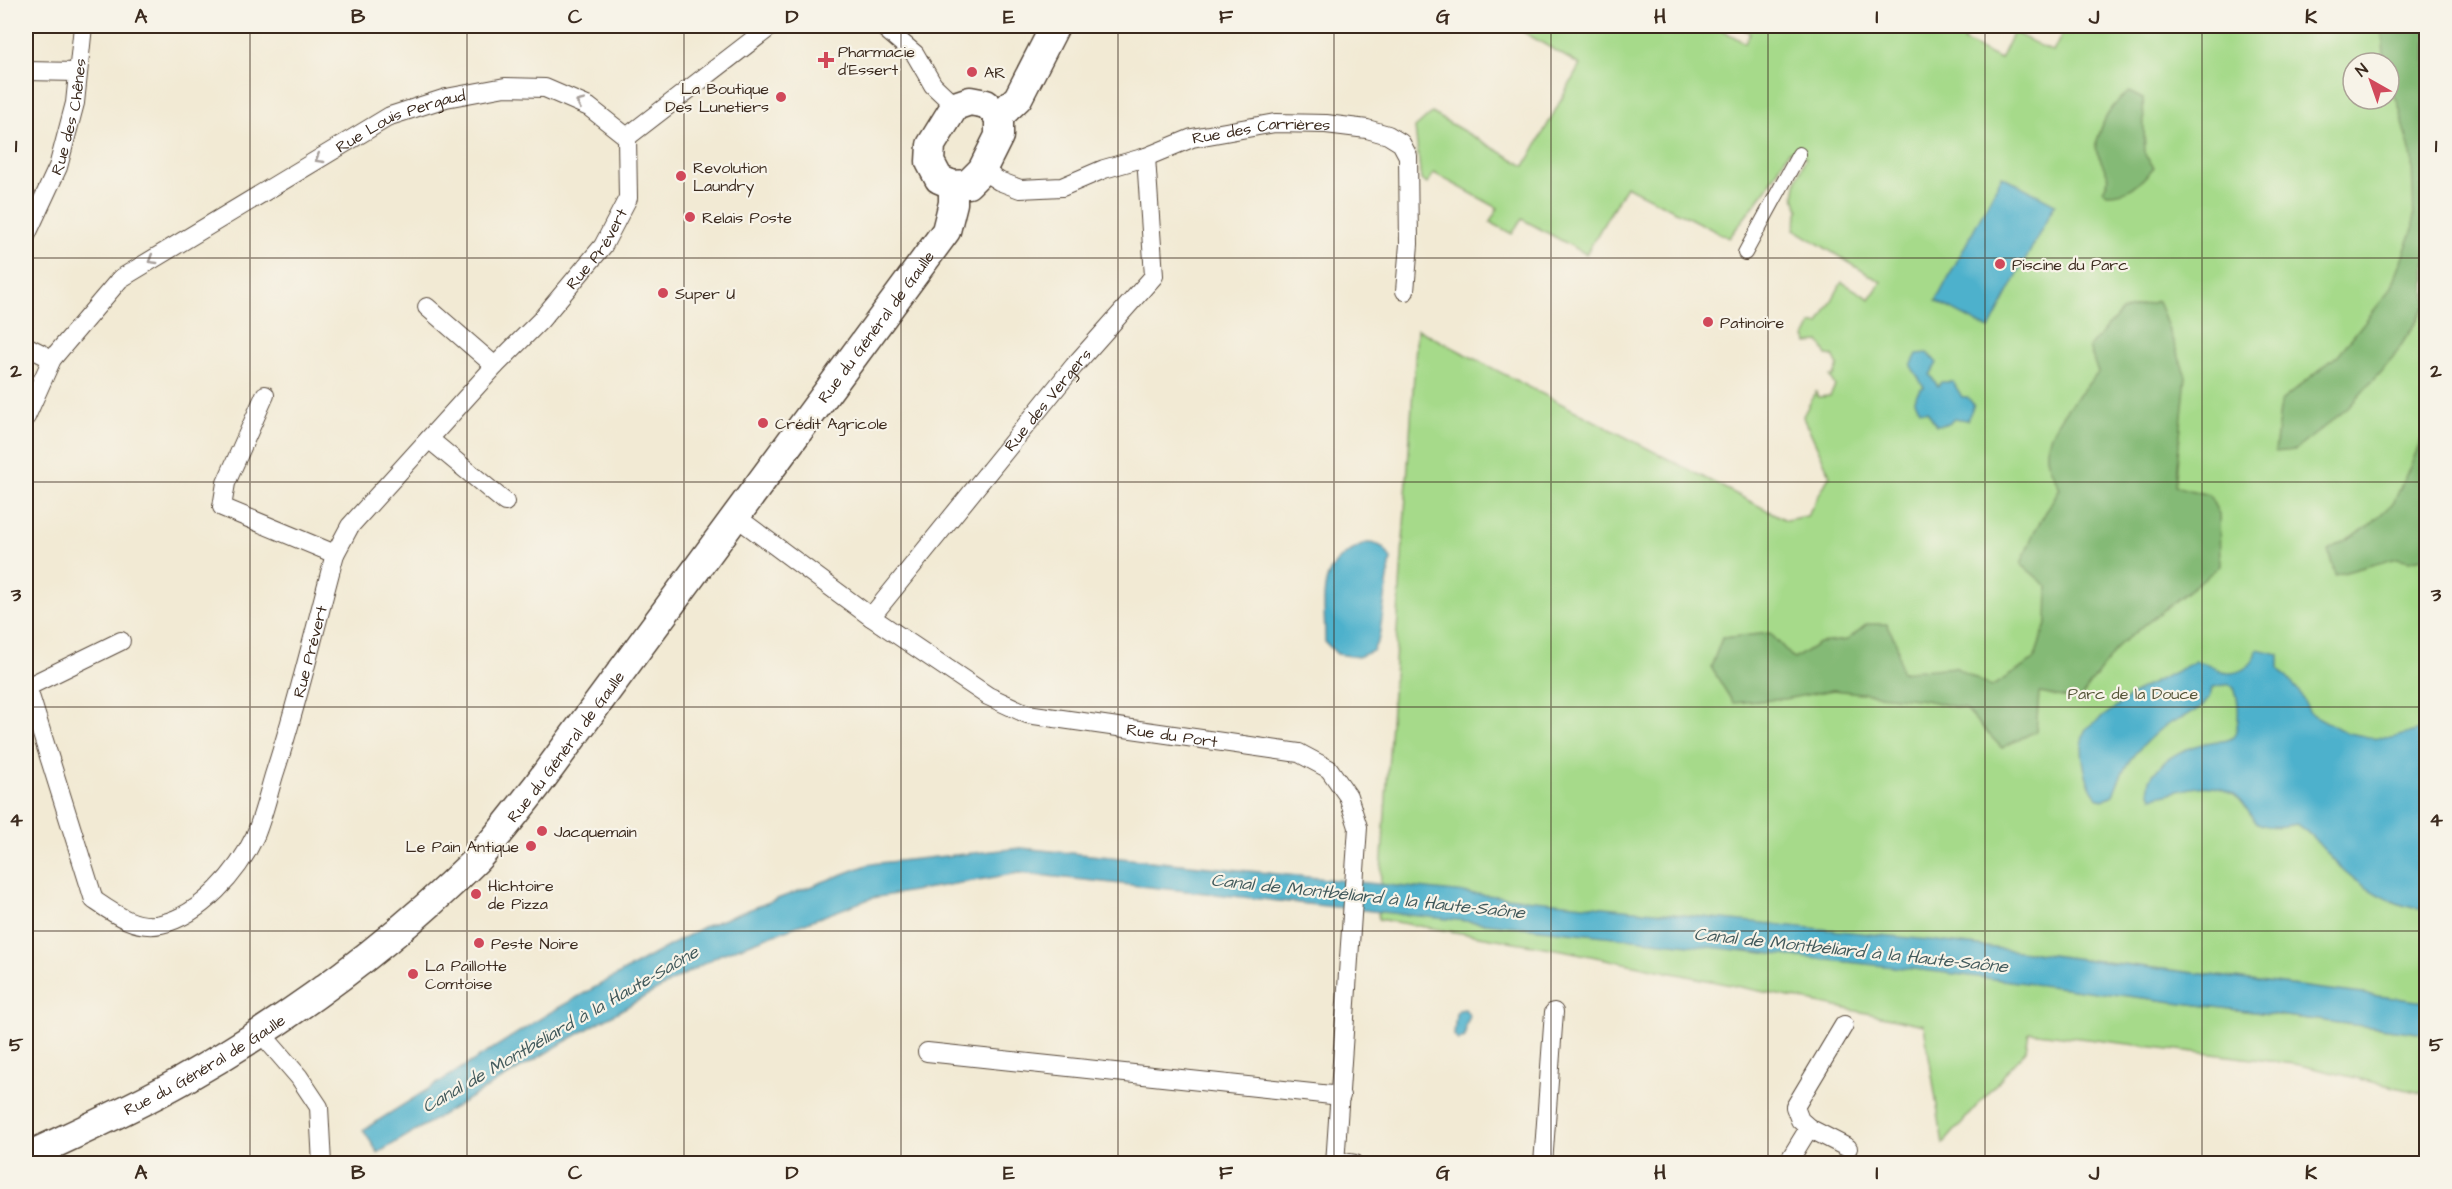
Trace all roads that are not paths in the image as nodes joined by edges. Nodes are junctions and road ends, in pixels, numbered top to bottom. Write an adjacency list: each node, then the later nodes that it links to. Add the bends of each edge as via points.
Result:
1 (83, 26): 6 (street, Rue des Chênes)
2 (771, 26): 9 (street)
3 (882, 26): 7 (street, via 915,54 933,85)
4 (1055, 26): 8 (main road, via 1018,98)
5 (26, 71): 6 (street)
6 (77, 72): 14 (street, Rue des Chênes, via 75,104 58,167)
7 (955, 106): 8 (main road, via 970,101 986,104); 13 (main road, via 931,145 930,162 939,179)
8 (999, 116): 12 (main road, via 999,136)
9 (627, 137): 19 (street, Rue Louis Pergaud, one-way to 19, via 589,107 545,88 505,87 390,116 120,279); 20 (street, Rue Prévert, via 628,198 603,246 540,321)
10 (1799, 154): 15 (street)
11 (1146, 157): 12 (street, Rue des Carrières, via 1062,187 1020,189); 16 (street, Rue des Carrières, via 1192,138 1275,123 1326,124 1388,135 1401,143 1408,156); 27 (street, Rue des Vergers, via 1154,276 1066,374)
12 (982, 170): 13 (main road, via 968,184)
13 (953, 185): 25 (main road, Rue du Général de Gaulle, via 946,231)
14 (26, 236)
15 (1745, 253)
16 (1405, 291)
17 (427, 307): 20 (street)
18 (26, 346): 19 (street)
19 (52, 359): 22 (street)
20 (495, 366): 23 (street, Rue Prévert)
21 (265, 395): 26 (street, via 226,483 222,507)
22 (26, 417)
23 (429, 439): 24 (street); 26 (street, Rue Prévert, via 350,526)
24 (505, 502)
25 (735, 516): 27 (street, Rue du Port); 32 (main road, Rue du Général de Gaulle, via 536,787 477,859 375,951)
26 (334, 554): 29 (street, Rue Prévert, via 284,746 255,836 207,900 169,921 159,925 126,921 94,900)
27 (871, 617): 34 (street, Rue du Port, via 988,696 1027,714 1299,753 1329,769 1348,796 1358,827)
28 (121, 641): 29 (street)
29 (26, 685)
30 (1554, 1012): 41 (street)
31 (1844, 1025): 35 (street, via 1795,1107 1800,1120)
32 (261, 1033): 37 (main road, Rue du Général de Gaulle, via 179,1082); 39 (street, via 319,1107)
33 (927, 1052): 34 (street)
34 (1341, 1096): 38 (street, Rue du Port)
35 (1809, 1128): 36 (street); 42 (street)
36 (1848, 1148)
37 (26, 1157)
38 (1336, 1162): 40 (street)
39 (322, 1164)
40 (1355, 1164)
41 (1543, 1164)
42 (1787, 1164)

